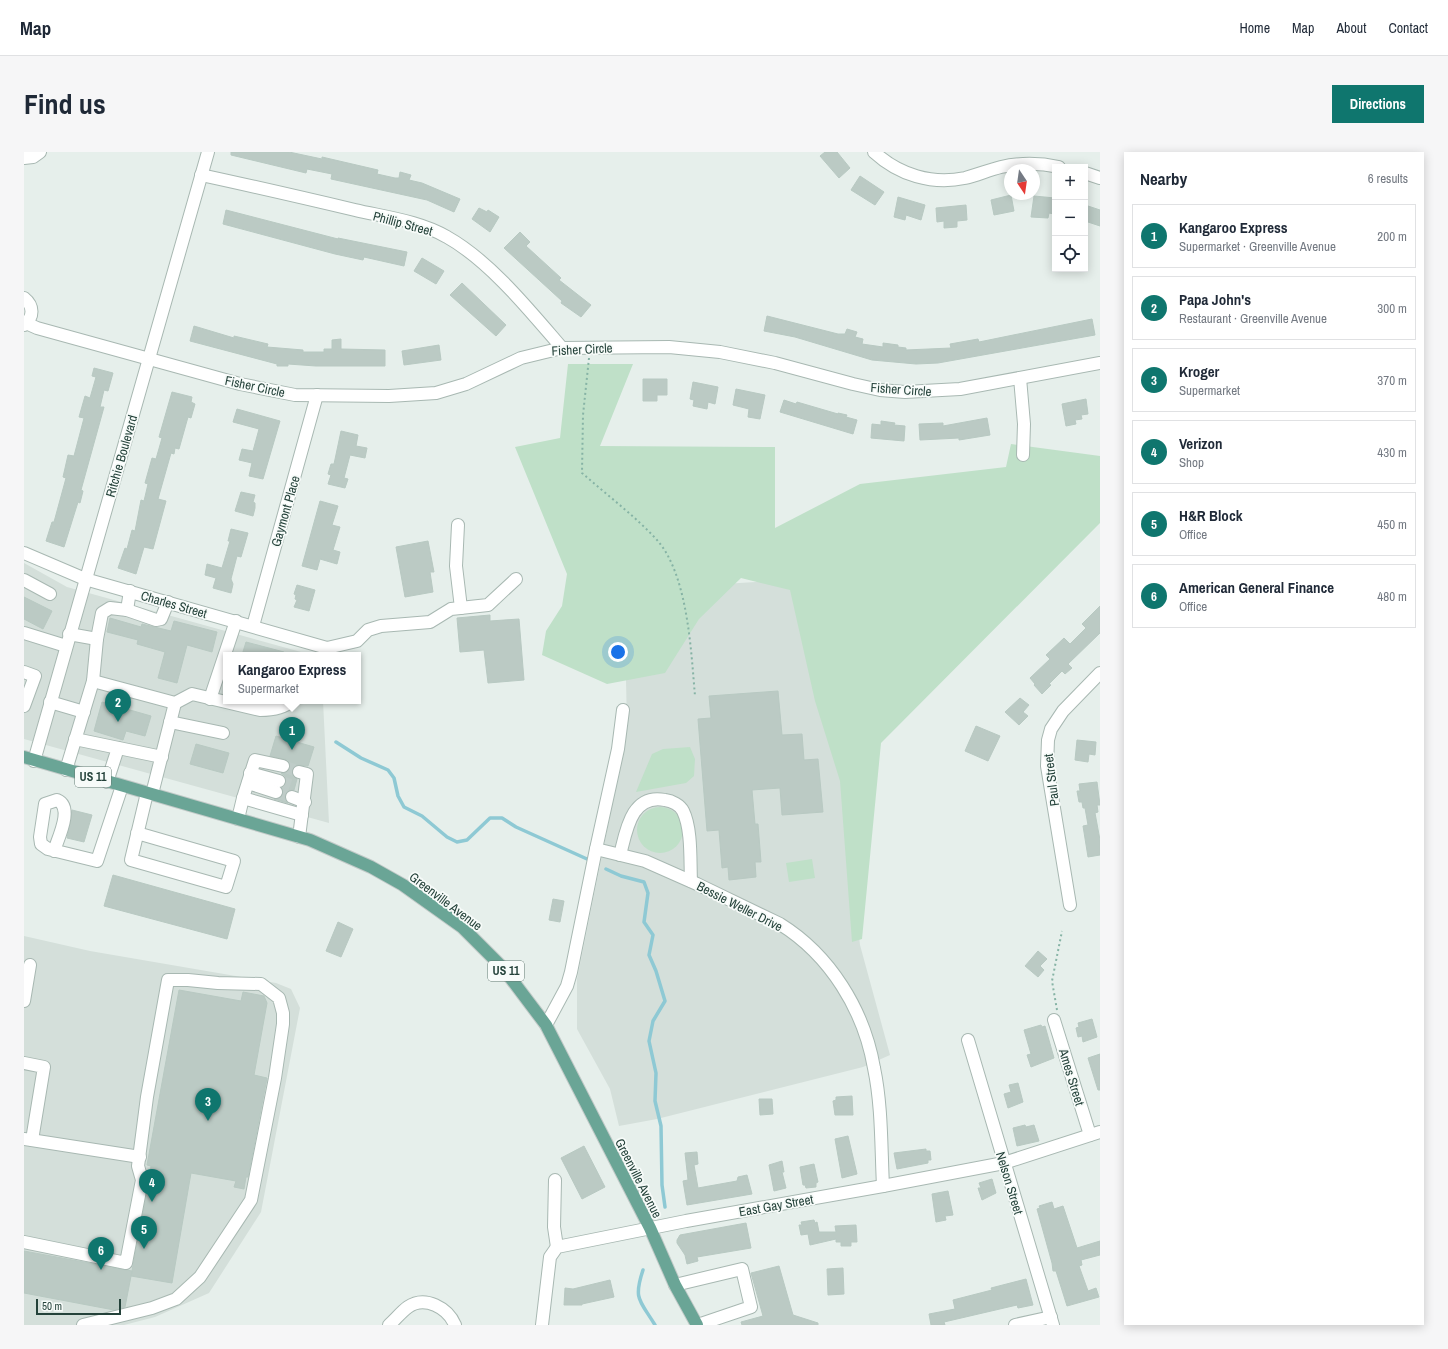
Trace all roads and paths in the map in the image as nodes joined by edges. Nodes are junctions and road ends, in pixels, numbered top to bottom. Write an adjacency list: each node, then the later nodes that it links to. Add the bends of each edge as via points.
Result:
1 (40, 152): 4 (street, via 33,157)
2 (208, 152): 6 (street, Ritchie Boulevard)
3 (874, 152): 5 (street, via 890,165 906,173 922,178 945,180 966,178 1014,165)
4 (24, 158)
5 (1052, 167)
6 (201, 175): 12 (street, Phillip Street, via 394,219 435,231 476,258 516,295); 13 (street, Ritchie Boulevard)
7 (1088, 175): 8 (street)
8 (1100, 178)
9 (24, 298): 10 (street, Fisher Circle, via 30,304 31,310)
10 (25, 324): 13 (street, Fisher Circle)
11 (590, 347): 12 (street, Fisher Circle); 15 (street, Fisher Circle, via 670,348 740,355 853,384 893,391 954,390); 39 (path, via 583,415 582,473 658,541 678,576 690,642)
12 (562, 348): 16 (street, Fisher Circle, via 534,353 466,384 436,393)
13 (149, 359): 16 (street, Fisher Circle, via 267,390 295,395); 20 (street, Ritchie Boulevard)
14 (1100, 363): 15 (street, Fisher Circle)
15 (1020, 378): 17 (street, via 1024,424)
16 (317, 395): 29 (street, Gaymont Place)
17 (1023, 455)
18 (458, 525): 26 (street, via 456,566)
19 (24, 553): 20 (street, Charles Street)
20 (85, 579): 23 (street, Charles Street); 31 (street, Ritchie Boulevard)
21 (516, 579): 26 (street, via 488,605)
22 (24, 580): 24 (street)
23 (130, 592): 25 (street, Charles Street); 27 (street)
24 (50, 594)
25 (168, 602): 27 (street, via 161,619 156,620); 28 (street, Charles Street)
26 (461, 608): 33 (street, Charles Street, via 451,609 430,622 381,626 368,630 356,641)
27 (126, 610): 32 (street, via 110,608 102,613)
28 (236, 621): 29 (street, Charles Street); 34 (street)
29 (253, 626): 33 (street, Charles Street)
30 (24, 633): 31 (street)
31 (68, 640): 32 (street); 41 (street, Ritchie Boulevard)
32 (97, 640): 38 (street)
33 (311, 649)
34 (226, 652)
35 (223, 660): 40 (street)
36 (24, 672): 46 (street, via 35,676)
37 (1100, 673): 72 (street, Paul Street, via 1059,715 1048,740 1047,766)
38 (94, 681): 43 (street); 48 (street)
39 (696, 696)
40 (210, 699): 42 (street); 43 (street, via 192,694)
41 (50, 702): 48 (street); 54 (street, Ritchie Boulevard)
42 (223, 702)
43 (175, 703): 49 (street)
44 (233, 704): 45 (street, via 260,710 276,709)
45 (285, 704)
46 (24, 706)
47 (623, 710): 68 (street, via 618,749)
48 (84, 712): 51 (street)
49 (170, 722): 50 (street); 53 (street)
50 (223, 733)
51 (76, 739): 52 (street); 56 (street)
52 (118, 748): 53 (street); 59 (street)
53 (162, 757): 62 (street)
54 (29, 759): 56 (main road, Greenville Avenue / US 11)
55 (283, 766): 58 (street, via 255,760)
56 (66, 770): 59 (main road, Greenville Avenue / US 11)
57 (299, 772): 64 (street, via 307,774 299,794)
58 (249, 778): 61 (street); 63 (street)
59 (107, 782): 60 (main road, Greenville Avenue / US 11)
60 (122, 786): 62 (main road, Greenville Avenue / US 11); 69 (street, via 97,861)
61 (277, 787)
62 (150, 794): 65 (main road, Greenville Avenue / US 11); 66 (street)
63 (243, 798): 64 (street); 65 (street)
64 (302, 815): 67 (street)
65 (238, 819): 67 (main road, Greenville Avenue / US 11)
66 (138, 833): 66 (street, via 131,860 226,887 234,860)
67 (299, 837): 77 (main road, Greenville Avenue / US 11, via 371,867 403,885 462,927 503,968)
68 (596, 849): 70 (street, Bessie Weller Drive); 77 (street, via 570,979)
69 (54, 851)
70 (620, 855): 71 (street, Bessie Weller Drive, via 645,861); 71 (street, via 630,817 638,808 649,801 660,799 672,802 682,809 687,822)
71 (691, 881): 85 (street, Bessie Weller Drive, via 791,931 818,955 847,995 867,1037 875,1069)
72 (1070, 905)
73 (1062, 931): 76 (path, via 1052,981 1057,1004 1057,1019)
74 (30, 965): 75 (street)
75 (24, 1001)
76 (1054, 1022): 80 (street, Ames Street)
77 (546, 1025): 86 (main road, Greenville Avenue / US 11)
78 (968, 1040): 83 (street, Nelson Street)
79 (24, 1063): 81 (street, via 44,1067)
80 (1095, 1134): 83 (street, East Gay Street)
81 (28, 1140): 82 (street)
82 (140, 1158): 87 (street, via 138,1166 142,1180 126,1263); 91 (street, via 148,1092 168,980 261,984 268,988 279,998 283,1024 252,1200 200,1277 176,1299 152,1308)
83 (1004, 1163): 85 (street, East Gay Street); 90 (street, Nelson Street)
84 (555, 1180): 88 (street)
85 (883, 1186): 86 (street, East Gay Street)
86 (650, 1228): 88 (street, East Gay Street); 89 (main road, Greenville Avenue / US 11)
87 (24, 1242)
88 (555, 1250): 94 (street, via 546,1277)
89 (675, 1285): 95 (main road, Greenville Avenue / US 11); 95 (street, via 742,1269 751,1307)
90 (1052, 1321): 96 (street)
91 (83, 1325)
92 (390, 1325): 93 (street, via 409,1306 425,1302 439,1306 452,1317)
93 (455, 1325)
94 (542, 1325)
95 (698, 1325)
96 (1015, 1325)

